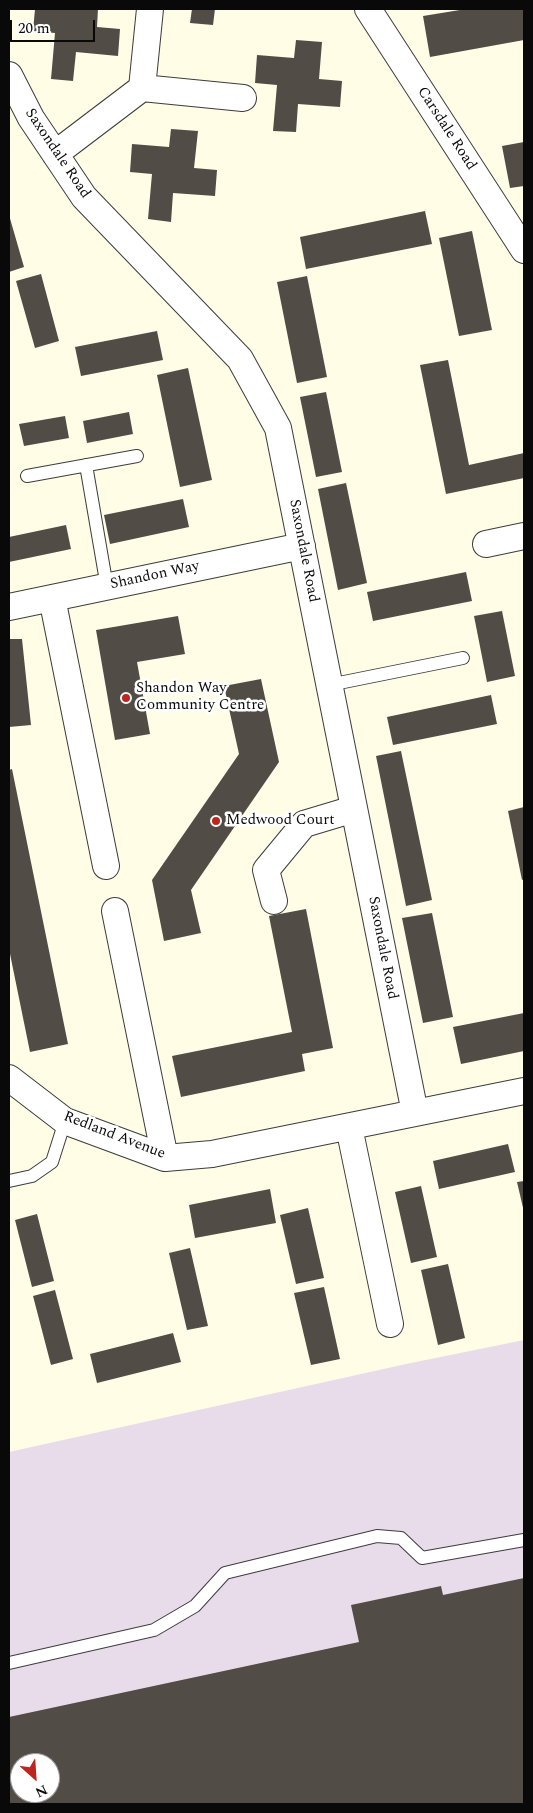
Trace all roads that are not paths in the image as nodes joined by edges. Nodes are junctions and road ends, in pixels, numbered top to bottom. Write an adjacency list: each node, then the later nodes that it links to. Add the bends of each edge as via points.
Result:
1 (150, 9): 4 (street)
2 (368, 9): 7 (street, Carsdale Road)
3 (9, 75): 6 (street, Saxondale Road, via 30,118)
4 (142, 88): 5 (street); 6 (street)
5 (243, 98)
6 (55, 154): 13 (street, Saxondale Road, via 84,197 240,359 278,428)
7 (523, 247)
8 (137, 456): 9 (lane)
9 (86, 465): 10 (lane); 14 (lane)
10 (27, 476)
11 (524, 536): 12 (street)
12 (486, 544)
13 (302, 546): 14 (street, Shandon Way); 18 (street, Saxondale Road)
14 (107, 587): 15 (street, Shandon Way)
15 (52, 598): 16 (street, Shandon Way); 20 (street)
16 (9, 607)
17 (463, 658): 18 (lane)
18 (329, 685): 19 (street, Saxondale Road)
19 (354, 809): 21 (street, via 304,824 266,870); 25 (street, Saxondale Road)
20 (106, 866)
21 (274, 901)
22 (115, 910): 28 (street)
23 (9, 1078): 26 (street, Redland Avenue)
24 (524, 1091): 25 (street, Redland Avenue)
25 (415, 1113): 27 (street, Redland Avenue)
26 (65, 1121): 28 (street, Redland Avenue); 29 (lane, via 52,1162 32,1176)
27 (349, 1127): 28 (street, Redland Avenue, via 212,1154); 30 (street)
28 (165, 1158)
29 (9, 1181)
30 (390, 1324)
31 (524, 1540): 32 (lane, via 422,1558 401,1538 368,1538 225,1573 195,1606 154,1630)
32 (9, 1663)

